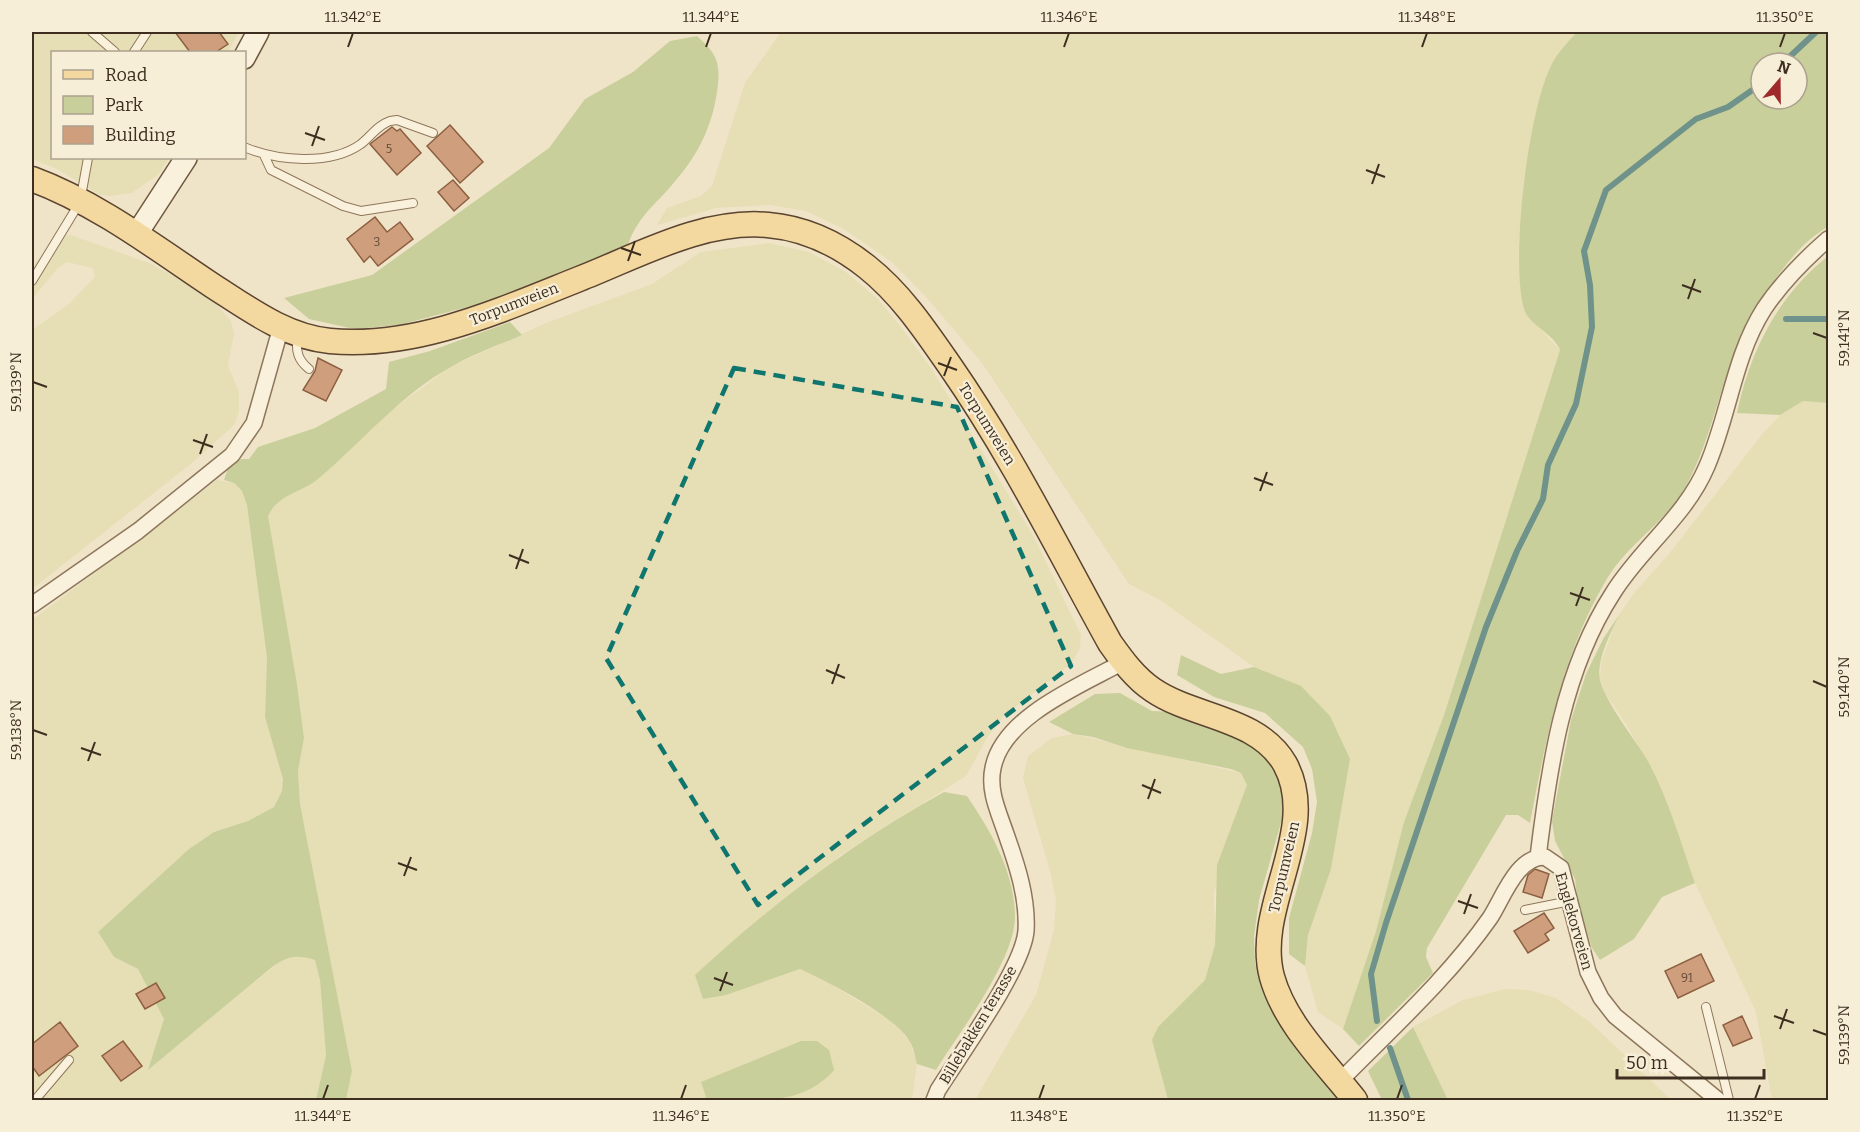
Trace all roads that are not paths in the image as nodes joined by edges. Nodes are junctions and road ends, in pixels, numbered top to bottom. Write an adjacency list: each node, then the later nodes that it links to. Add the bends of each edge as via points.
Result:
1 (92, 32): 4 (lane)
2 (147, 32): 5 (lane)
3 (258, 32): 6 (main road)
4 (114, 51)
5 (135, 51)
6 (246, 54)
7 (433, 133): 9 (lane, via 398,120 390,121 343,154 298,158)
8 (246, 148): 9 (lane)
9 (264, 155): 14 (lane, via 271,170 361,212)
10 (88, 159): 13 (lane)
11 (185, 159): 15 (main road)
12 (32, 179): 13 (main road, Torpumveien)
13 (80, 202): 15 (main road, Torpumveien); 17 (lane)
14 (414, 203)
15 (136, 236): 18 (main road, Torpumveien, via 259,316)
16 (1828, 239): 22 (street, via 1799,264 1764,309 1749,339 1708,465 1692,497 1613,592 1599,617 1561,721 1549,770)
17 (32, 281)
18 (289, 330): 19 (lane, via 300,362); 20 (street, via 254,423 232,455 138,531); 21 (main road, Torpumveien, via 330,341 370,341 463,323 687,237 734,225 770,225 826,240 866,266 914,314 996,435)
19 (309, 369)
20 (32, 605)
21 (1123, 662): 27 (main road, Torpumveien, via 1167,699 1246,729 1284,762 1292,779 1296,805 1270,927 1269,962 1279,995); 29 (street, Billebakken terasse, via 1040,708 1015,728 998,754 993,769 993,796 1024,894 1026,934 1005,983)
22 (1538, 857): 23 (street, Englekorveien, via 1552,859 1561,868); 27 (street, via 1518,872 1478,935 1436,983)
23 (1570, 902): 24 (lane); 31 (street, Englekorveien, via 1588,972 1601,998 1615,1016)
24 (1525, 910)
25 (1706, 1007): 32 (lane)
26 (69, 1060): 28 (lane)
27 (1340, 1081): 30 (main road, Torpumveien)
28 (35, 1101)
29 (934, 1101)
30 (1355, 1101)
31 (1718, 1101)
32 (1729, 1101)

